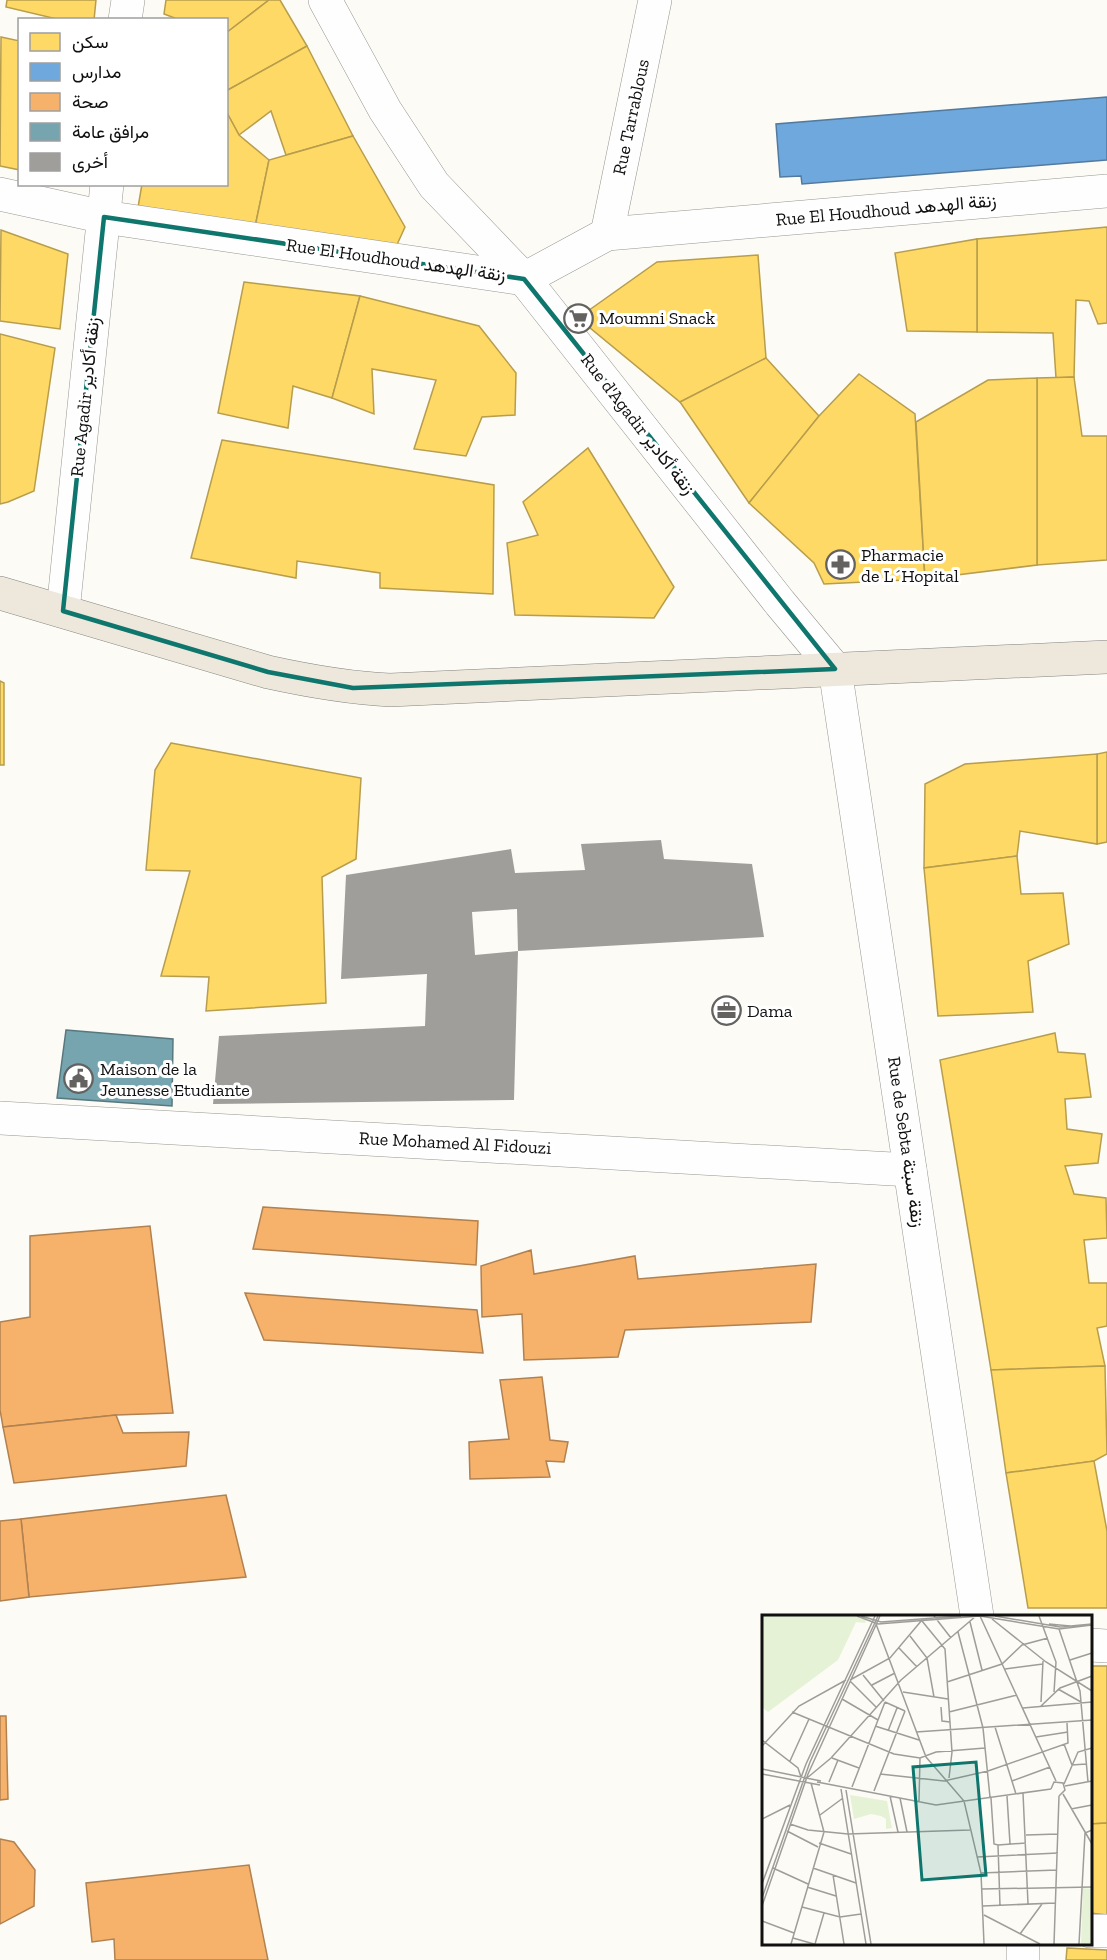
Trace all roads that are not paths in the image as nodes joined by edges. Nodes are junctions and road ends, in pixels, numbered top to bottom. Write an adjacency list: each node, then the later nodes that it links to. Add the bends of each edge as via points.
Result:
1 (128, 0): 4 (street)
2 (325, 0): 10 (street, Rue d'Agadir زنقة أكادير, via 385,110 434,185)
3 (655, 0): 9 (street, Rue Tarrablous)
4 (126, 18)
5 (107, 186): 8 (street, Rue Agadir زنقة أكادير)
6 (1107, 191): 9 (street, Rue El Houdhoud زنقة الهدهد)
7 (0, 194): 8 (street, Rue El Houdhoud زنقة الهدهد)
8 (104, 217): 10 (street, Rue El Houdhoud زنقة الهدهد); 12 (street, Rue Agadir زنقة أكادير)
9 (607, 234): 10 (street, Rue El Houdhoud زنقة الهدهد)
10 (524, 279): 14 (street, Rue d'Agadir زنقة أكادير)
11 (0, 592): 12 (main road)
12 (63, 610): 14 (main road, via 268,672 353,688 390,690)
13 (1107, 657): 14 (main road)
14 (835, 669): 16 (street, Rue de Sebta زنقة سبتة)
15 (0, 1118): 16 (street, Rue Mohamed Al Fidouzi)
16 (910, 1170): 17 (street, Rue de Sebta زنقة سبتة)
17 (977, 1615)
18 (1092, 1645): 19 (street)
19 (1107, 1646)

